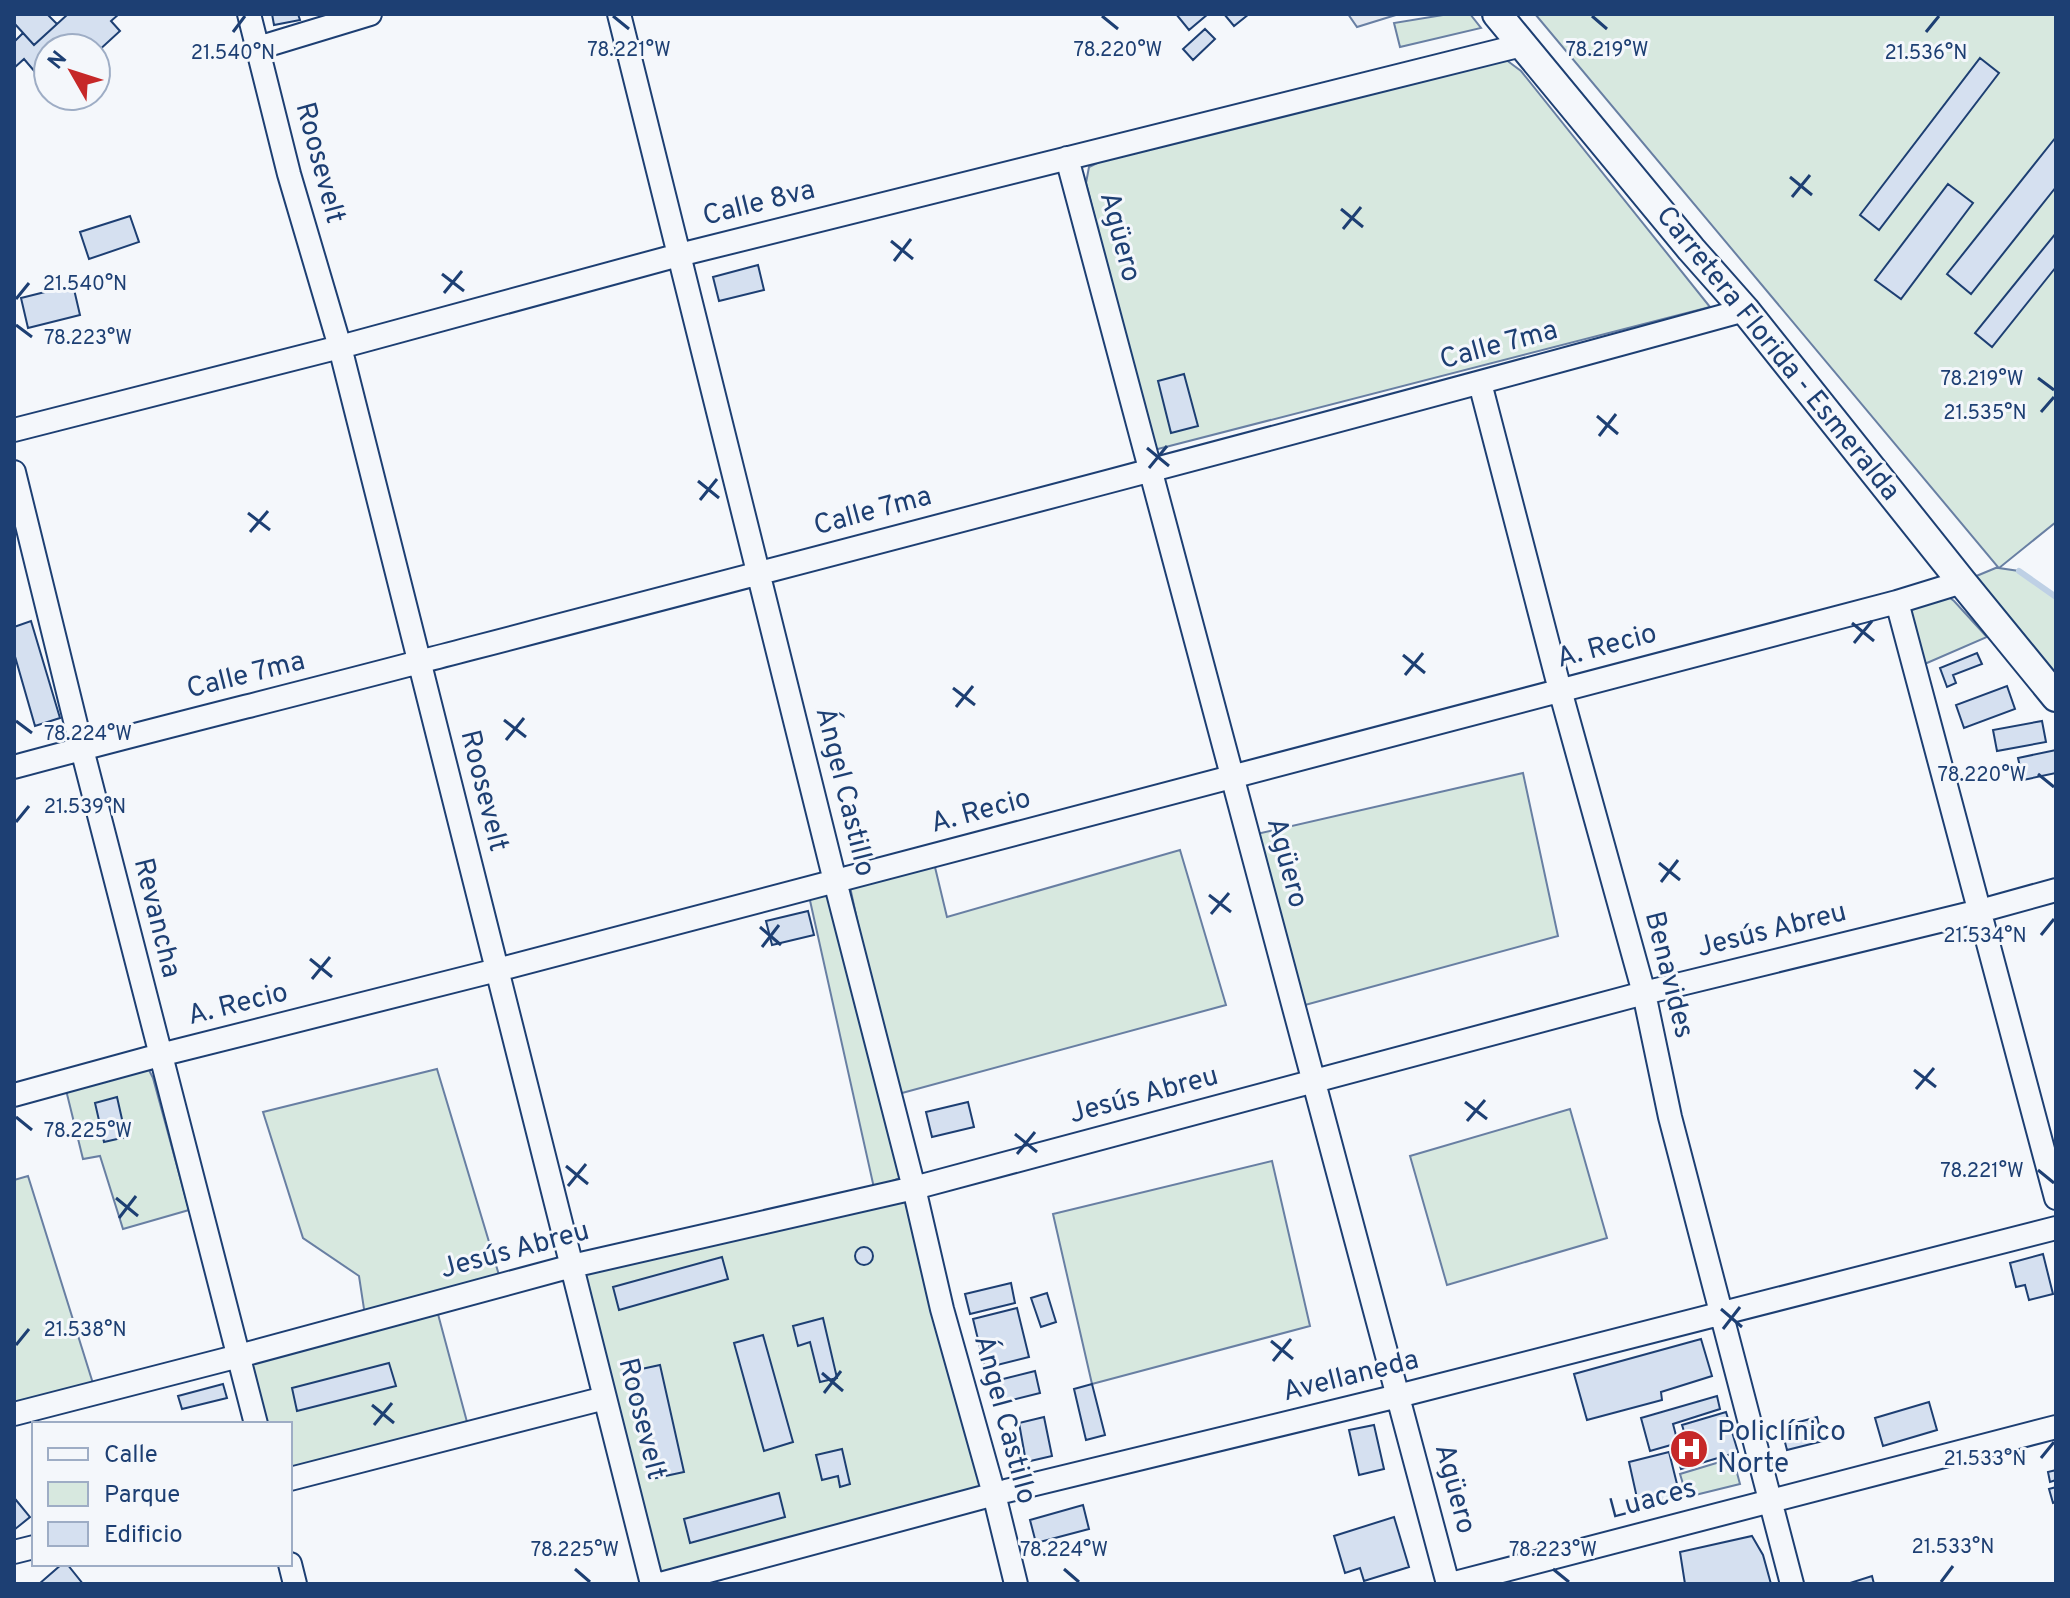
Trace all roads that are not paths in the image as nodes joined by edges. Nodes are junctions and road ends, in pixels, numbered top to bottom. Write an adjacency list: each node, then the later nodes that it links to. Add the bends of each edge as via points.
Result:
1 (249, 14): 6 (street, Roosevelt)
2 (370, 14): 6 (street)
3 (619, 14): 8 (street, Ángel Castillo)
4 (1497, 14): 5 (main road, Carretera Florida - Esmeralda)
5 (1522, 45): 7 (street, Calle 8va); 9 (main road, Carretera Florida - Esmeralda)
6 (258, 48): 10 (street, Roosevelt)
7 (1067, 158): 8 (street, Calle 8va); 13 (street, Agüero)
8 (679, 255): 10 (street, Calle 8va); 15 (street, Ángel Castillo)
9 (1745, 310): 11 (street, Calle 7ma); 16 (main road, Carretera Florida - Esmeralda)
10 (340, 347): 12 (street, Calle 8va); 18 (street, Roosevelt)
11 (1480, 383): 13 (street, Calle 7ma); 19 (street, Benavides)
12 (14, 430)
13 (1150, 470): 15 (street, Calle 7ma); 23 (street, Agüero)
14 (14, 472): 21 (street, Revancha)
15 (758, 573): 18 (street, Calle 7ma); 24 (street, Ángel Castillo)
16 (1962, 582): 17 (street, A. Recio); 20 (main road, Carretera Florida - Esmeralda)
17 (1897, 602): 19 (street, A. Recio); 26 (street)
18 (419, 662): 21 (street, Calle 7ma); 27 (street, Roosevelt)
19 (1560, 690): 23 (street, A. Recio); 28 (street, Benavides)
20 (2056, 697)
21 (82, 749): 22 (street, Calle 7ma); 29 (street, Revancha)
22 (14, 767)
23 (1232, 777): 24 (street, A. Recio); 30 (street, Agüero)
24 (835, 881): 27 (street, A. Recio); 32 (street, Ángel Castillo)
25 (2056, 890): 26 (street, Jesús Abreu)
26 (1980, 911): 28 (street, Jesús Abreu); 33 (street)
27 (497, 970): 29 (street, A. Recio); 35 (street, Roosevelt)
28 (1644, 993): 30 (street, Jesús Abreu); 36 (street, Benavides)
29 (160, 1055): 31 (street, A. Recio); 37 (street, Revancha)
30 (1314, 1081): 32 (street, Jesús Abreu); 38 (street, Agüero)
31 (14, 1095)
32 (914, 1188): 35 (street, Jesús Abreu); 44 (street, Ángel Castillo)
33 (2056, 1198)
34 (2056, 1228): 36 (street, Avellaneda)
35 (572, 1266): 37 (street, Jesús Abreu); 39 (street, Roosevelt)
36 (1721, 1313): 38 (street, Avellaneda); 45 (street, Benavides)
37 (239, 1356): 40 (street, Jesús Abreu); 41 (street, Revancha)
38 (1398, 1396): 44 (street, Avellaneda); 49 (street, Agüero)
39 (605, 1398): 43 (street); 46 (street, Roosevelt)
40 (14, 1414)
41 (256, 1422)
42 (2056, 1427): 45 (street, Luaces)
43 (292, 1478)
44 (994, 1494): 47 (street, Avellaneda); 48 (street, Ángel Castillo)
45 (1770, 1501): 49 (street, Luaces); 50 (street, Benavides)
46 (652, 1584)
47 (660, 1584)
48 (1016, 1584)
49 (1450, 1584)
50 (1792, 1584)

